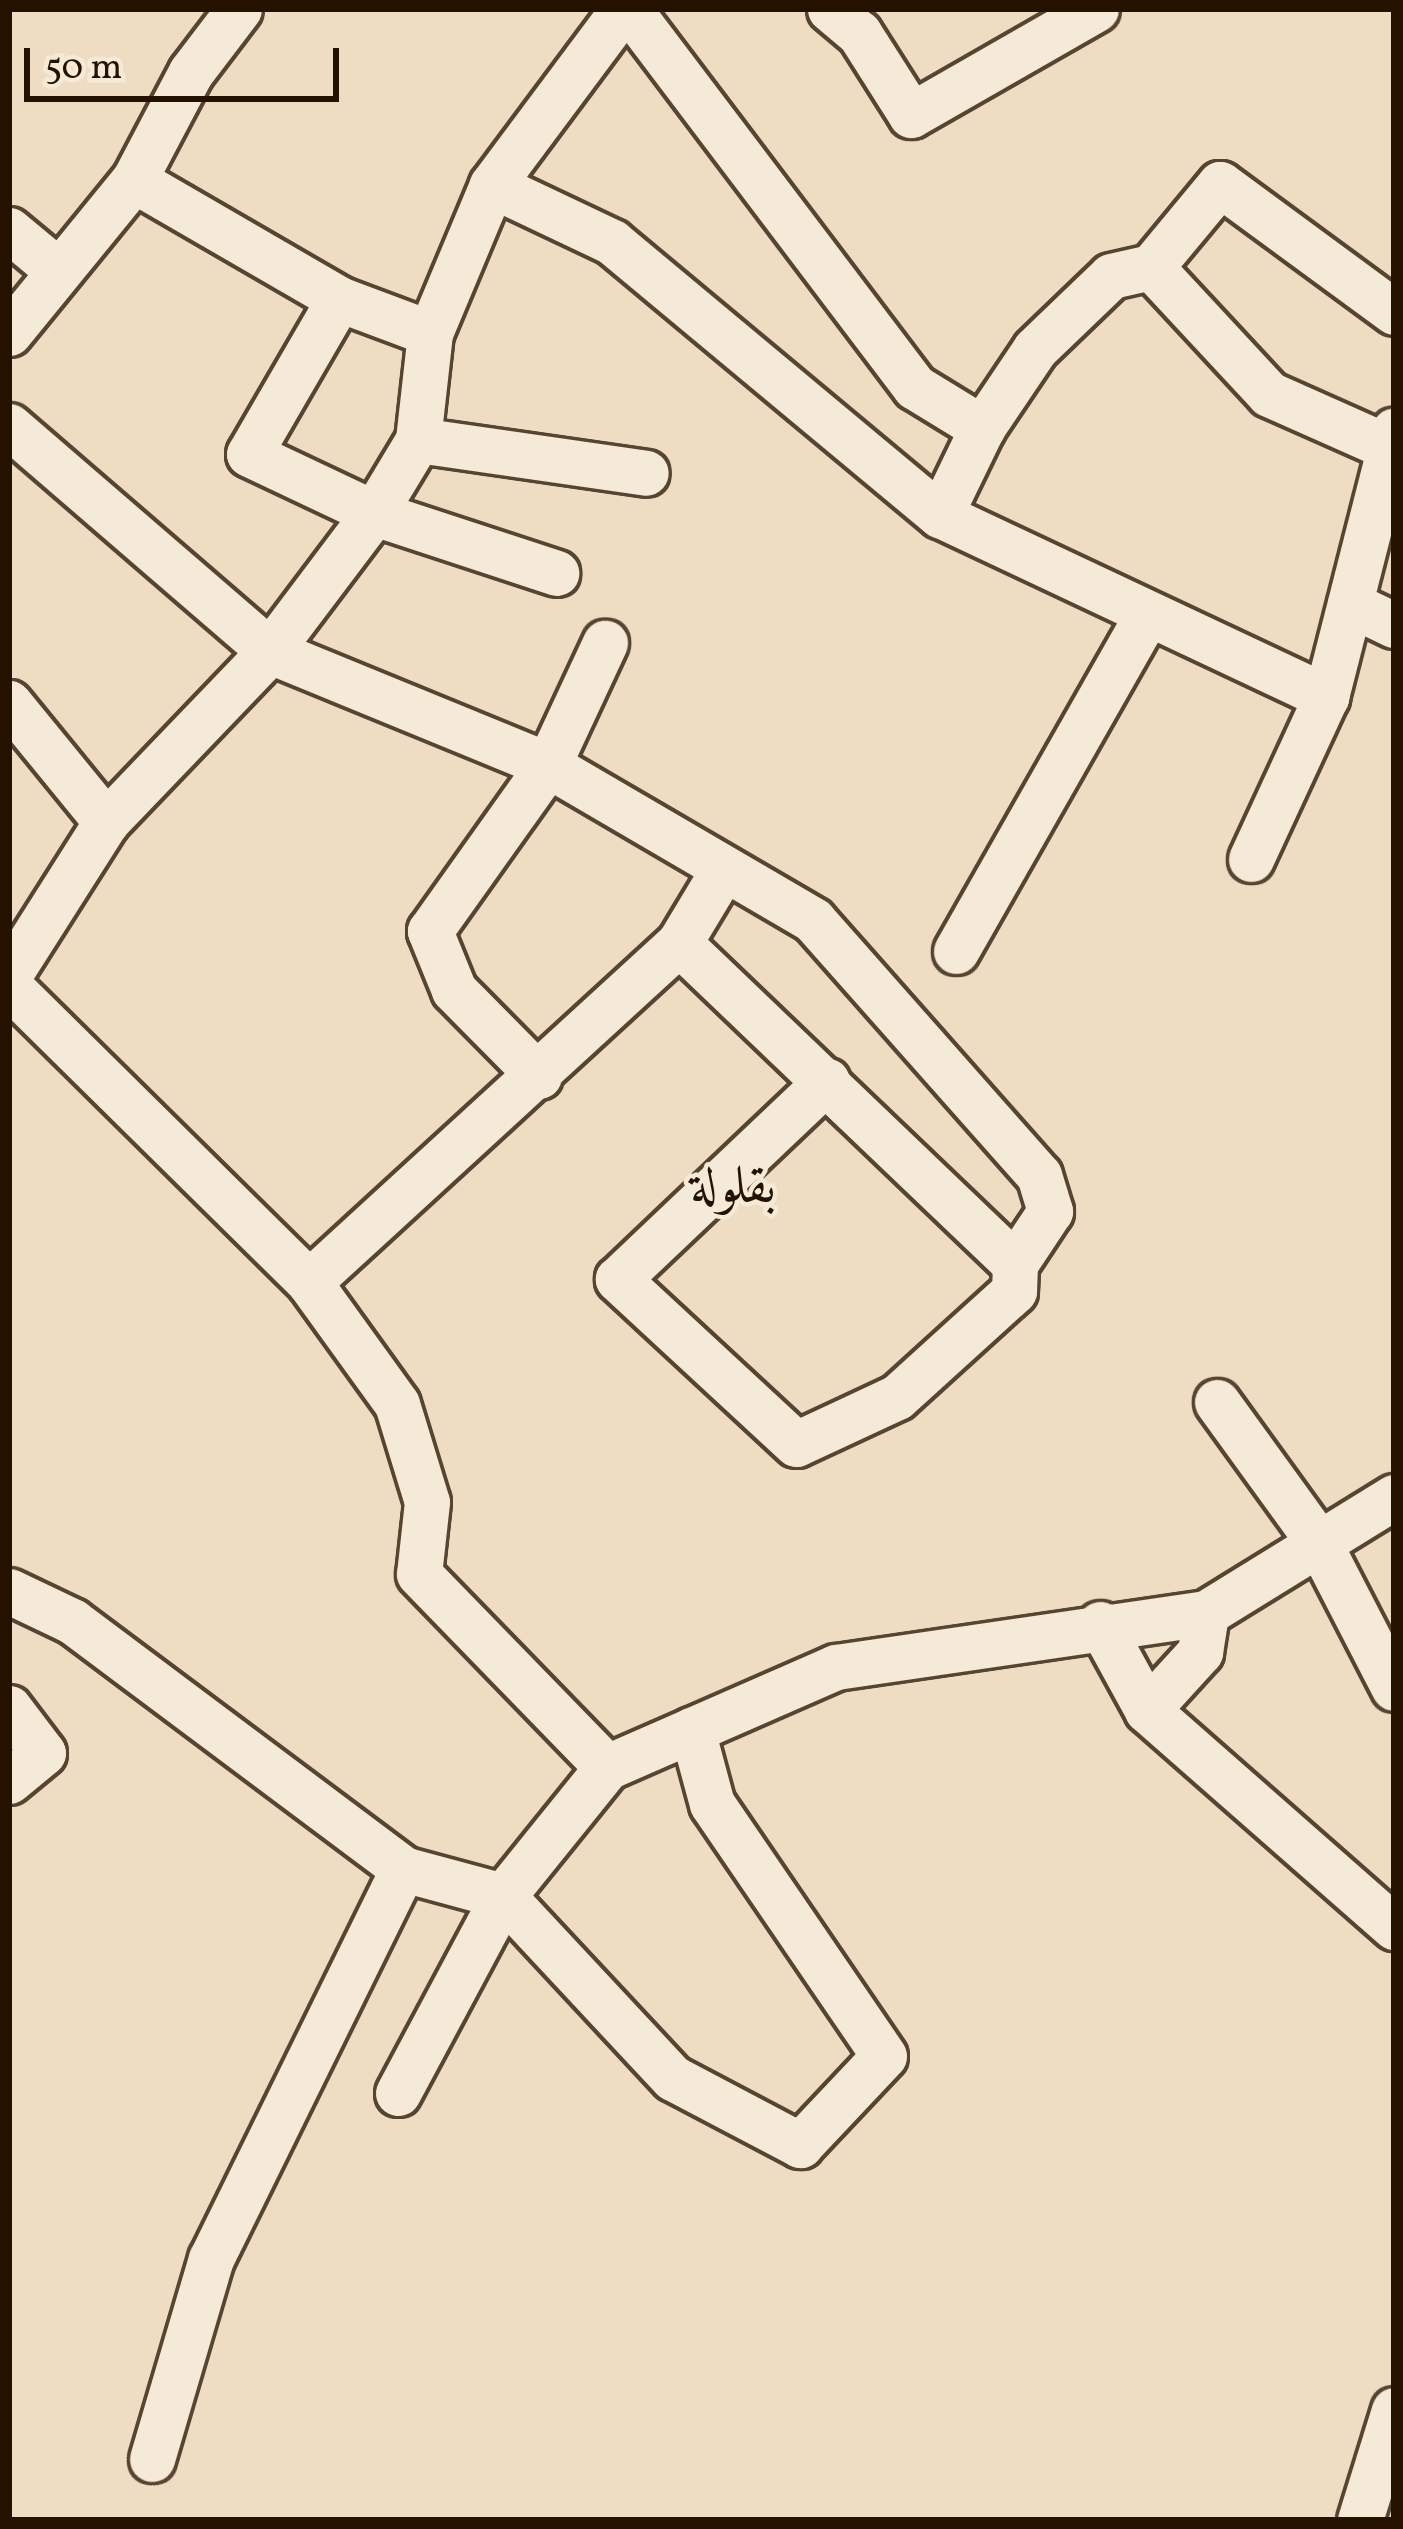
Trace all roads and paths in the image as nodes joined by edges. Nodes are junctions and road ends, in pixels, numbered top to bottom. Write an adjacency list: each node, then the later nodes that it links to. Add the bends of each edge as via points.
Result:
1 (239, 9): 5 (street, via 191,72)
2 (626, 9): 6 (street); 15 (street, via 914,387)
3 (830, 9): 4 (street, via 859,33 911,116)
4 (1096, 9)
5 (134, 180): 9 (street); 10 (street)
6 (492, 185): 12 (street); 20 (street, via 612,242)
7 (9, 230): 9 (street)
8 (1151, 267): 11 (street, via 1220,184); 15 (street, via 1112,276 1050,334); 16 (street, via 1269,394)
9 (56, 269): 13 (street)
10 (338, 298): 12 (street); 19 (street, via 249,454)
11 (1394, 312)
12 (430, 332): 17 (street)
13 (9, 333)
14 (9, 426): 26 (street)
15 (982, 428): 20 (street)
16 (1391, 439): 22 (street)
17 (418, 440): 18 (street); 19 (street)
18 (646, 473)
19 (374, 513): 21 (street); 26 (street)
20 (940, 515): 23 (street)
21 (556, 573)
22 (1349, 604): 24 (street); 27 (street)
23 (1146, 617): 27 (street); 34 (street)
24 (1394, 625)
25 (605, 643): 29 (street)
26 (270, 651): 29 (street); 30 (street)
27 (1326, 697): 31 (street)
28 (9, 703): 30 (street)
29 (548, 765): 32 (street); 37 (street, via 430,932 454,990)
30 (106, 821): 35 (street)
31 (1251, 859)
32 (723, 871): 33 (street); 39 (street, via 813,920 1039,1175 1050,1211)
33 (679, 943): 37 (street); 38 (street)
34 (956, 951)
35 (9, 975)
36 (9, 986): 40 (street)
37 (539, 1076): 40 (street)
38 (827, 1081): 39 (street); 39 (street, via 618,1279 796,1444 897,1396 1014,1291)
39 (1015, 1264)
40 (309, 1282): 51 (street, via 397,1404 427,1502 418,1574)
41 (1217, 1402): 43 (street)
42 (1394, 1497): 43 (street)
43 (1319, 1543): 45 (street); 47 (street)
44 (9, 1591): 53 (street, via 72,1622)
45 (1206, 1613): 46 (street); 49 (street, via 1200,1652)
46 (1100, 1624): 49 (street); 50 (street, via 836,1667)
47 (1394, 1688)
48 (9, 1708): 52 (street, via 43,1753)
49 (1147, 1710): 55 (street)
50 (692, 1730): 51 (street); 54 (street, via 712,1804 884,2056 800,2145 673,2078)
51 (607, 1768): 54 (street)
52 (9, 1781)
53 (403, 1869): 54 (street); 58 (street, via 211,2259)
54 (502, 1896): 56 (street)
55 (1387, 1904)
56 (398, 2092)
57 (1394, 2410): 59 (street)
58 (152, 2459)
59 (1360, 2520)

